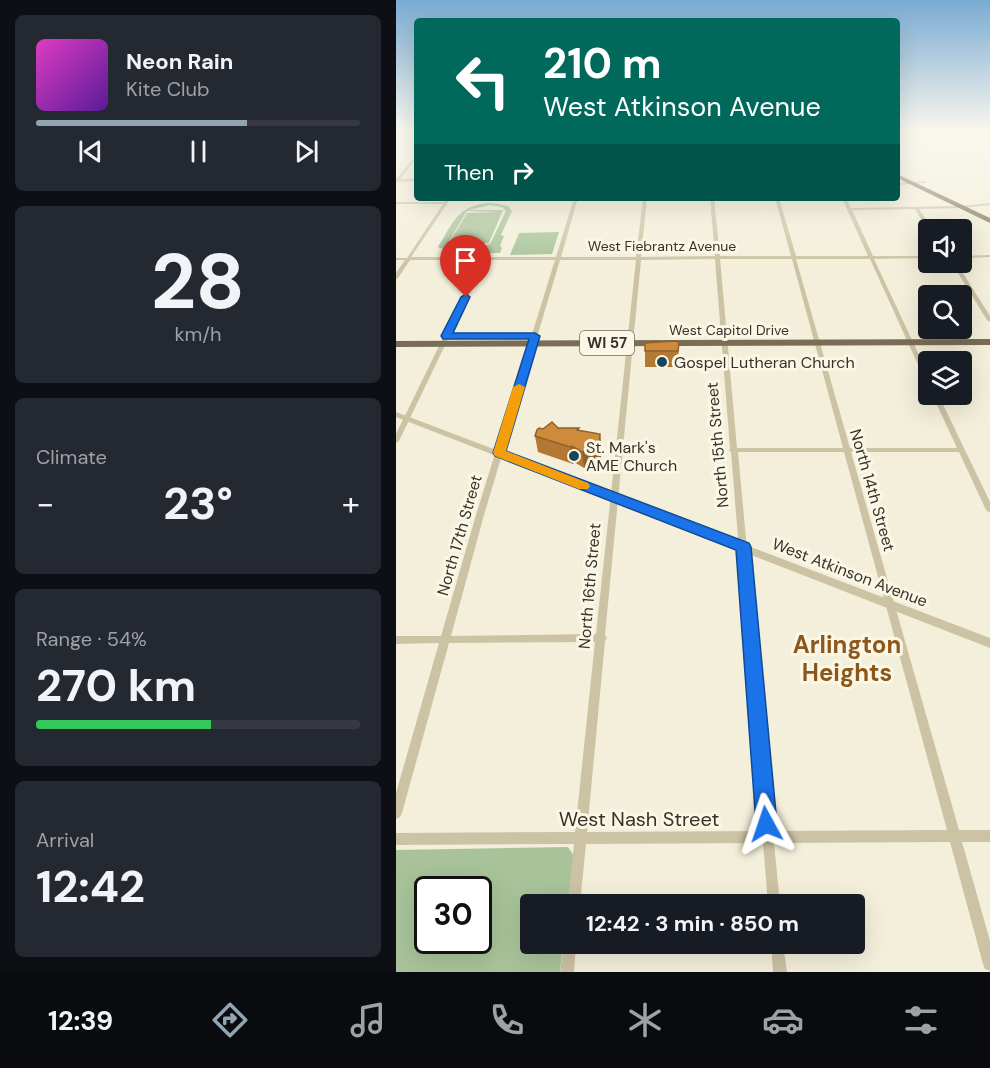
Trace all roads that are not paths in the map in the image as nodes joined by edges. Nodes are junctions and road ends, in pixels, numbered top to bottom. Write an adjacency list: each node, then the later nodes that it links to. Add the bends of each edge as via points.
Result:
1 (902, 178): 7 (main road)
2 (916, 178): 5 (main road)
3 (396, 180): 4 (street)
4 (414, 180)
5 (925, 183): 7 (street); 17 (main road)
6 (900, 184): 7 (street)
7 (914, 184): 18 (main road)
8 (431, 201): 15 (street)
9 (447, 201): 31 (street)
10 (575, 201): 33 (street, North 17th Street)
11 (645, 201): 34 (street, North 16th Street)
12 (712, 201): 27 (street, North 15th Street)
13 (778, 201): 28 (street, North 14th Street)
14 (845, 201): 20 (street)
15 (396, 203)
16 (990, 204): 17 (street)
17 (972, 205): 18 (street); 21 (main road)
18 (962, 207): 19 (street); 23 (main road)
19 (916, 208): 20 (street); 22 (street)
20 (849, 209): 29 (street)
21 (990, 214)
22 (924, 219)
23 (990, 221)
24 (990, 256): 26 (street)
25 (918, 257): 29 (street, West Fiebrantz Avenue)
26 (972, 257)
27 (716, 258): 28 (street, West Fiebrantz Avenue); 34 (street, West Fiebrantz Avenue); 42 (street, North 15th Street)
28 (794, 258): 29 (street, West Fiebrantz Avenue); 43 (street, North 14th Street)
29 (871, 258): 40 (street)
30 (396, 259): 31 (street, West Fiebrantz Avenue)
31 (408, 259): 32 (street, West Fiebrantz Avenue); 36 (street)
32 (484, 259): 33 (street, West Fiebrantz Avenue); 44 (street)
33 (558, 259): 34 (street, West Fiebrantz Avenue); 45 (street, North 17th Street)
34 (639, 259): 41 (street, North 16th Street)
35 (960, 273): 37 (street)
36 (396, 277)
37 (990, 321)
38 (990, 334): 40 (main road, West Capitol Drive / WI 57)
39 (396, 336): 44 (main road, West Capitol Drive / WI 57)
40 (909, 338): 43 (main road, West Capitol Drive / WI 57); 46 (main road, West Capitol Drive / WI 57); 48 (street)
41 (630, 339): 42 (main road, West Capitol Drive / WI 57); 45 (main road, West Capitol Drive / WI 57); 57 (street, North 16th Street)
42 (723, 339): 43 (main road, West Capitol Drive / WI 57); 53 (street, North 15th Street)
43 (815, 339): 54 (street, North 14th Street)
44 (445, 340): 45 (main road, West Capitol Drive / WI 57); 47 (main road, West Capitol Drive / WI 57); 51 (street)
45 (534, 340): 56 (street, North 17th Street)
46 (990, 342)
47 (396, 344)
48 (918, 358)
49 (940, 405): 55 (street)
50 (396, 414): 51 (street, West Atkinson Avenue)
51 (407, 418): 52 (street); 56 (street, West Atkinson Avenue)
52 (396, 441)
53 (733, 450): 54 (street); 59 (street, North 15th Street)
54 (846, 450): 55 (street); 60 (street, North 14th Street)
55 (962, 450): 58 (street)
56 (499, 453): 57 (street, West Atkinson Avenue); 63 (street, North 17th Street)
57 (614, 497): 59 (street, West Atkinson Avenue); 61 (street, North 16th Street)
58 (990, 510)
59 (743, 547): 60 (street, West Atkinson Avenue); 70 (street, North 15th Street)
60 (889, 603): 64 (street, West Atkinson Avenue); 67 (street, North 14th Street)
61 (602, 638): 63 (street); 69 (street, North 16th Street)
62 (396, 640): 63 (street)
63 (445, 640): 65 (street, North 17th Street)
64 (990, 643)
65 (396, 813)
66 (990, 836): 67 (street, West Nash Street)
67 (955, 837): 70 (street, West Nash Street); 75 (street, North 14th Street)
68 (396, 839): 69 (street, West Nash Street)
69 (581, 839): 70 (street, West Nash Street); 71 (street, North 16th Street)
70 (768, 839): 72 (street, North 15th Street)
71 (575, 894)
72 (773, 894)
73 (569, 954): 76 (street)
74 (778, 954): 77 (street)
75 (990, 964)
76 (567, 972)
77 (780, 972)

